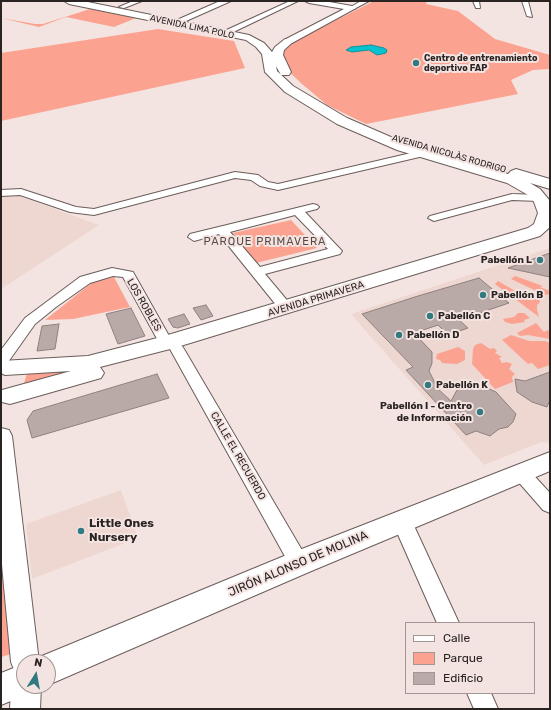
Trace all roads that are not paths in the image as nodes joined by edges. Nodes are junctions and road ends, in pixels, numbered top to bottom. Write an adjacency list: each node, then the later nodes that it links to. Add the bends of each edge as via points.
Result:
1 (69, 1): 8 (main road, AVENIDA LIMA POLO)
2 (139, 1): 9 (street)
3 (227, 1): 12 (street)
4 (295, 1): 13 (street)
5 (309, 1): 10 (street)
6 (366, 1): 10 (street)
7 (524, 1): 11 (street)
8 (91, 2): 9 (main road, AVENIDA LIMA POLO); 12 (main road, AVENIDA LIMA POLO)
9 (122, 7): 12 (main road, AVENIDA LIMA POLO)
10 (352, 8): 15 (street)
11 (530, 16)
12 (179, 21): 13 (main road, AVENIDA LIMA POLO)
13 (229, 31): 14 (main road, AVENIDA LIMA POLO); 17 (main road, AVENIDA LIMA POLO, via 260,45 267,53 271,72)
14 (267, 36): 15 (main road, AVENIDA LIMA POLO); 16 (main road, AVENIDA LIMA POLO)
15 (289, 41): 16 (main road)
16 (279, 49): 19 (main road, AVENIDA NICOLÀS RODRIGO, via 277,55 280,63 296,84 307,95 347,120 433,152)
17 (289, 89): 18 (main road, AVENIDA NICOLÀS RODRIGO, via 342,121 374,136)
18 (424, 153): 20 (street, via 278,187 264,184 254,176 235,175 94,212 74,210 24,192); 21 (main road, AVENIDA NICOLÀS RODRIGO, via 513,180)
19 (550, 184): 21 (main road, via 539,183 532,186)
20 (1, 193)
21 (535, 193): 24 (street); 29 (main road, AVENIDA PRIMAVERA, via 546,213 542,226 534,232)
22 (313, 207): 23 (street)
23 (297, 211): 25 (street); 28 (street, via 336,251)
24 (434, 218)
25 (223, 231): 27 (street); 28 (street)
26 (550, 235): 30 (main road, AVENIDA PRIMAVERA)
27 (194, 237)
28 (257, 272): 29 (street)
29 (286, 308): 30 (main road, AVENIDA PRIMAVERA)
30 (172, 346): 31 (main road, AVENIDA PRIMAVERA, via 88,364); 31 (street, LOS ROBLES, via 128,276 119,272 107,273 86,280 30,321); 32 (main road, AVENIDA PRIMAVERA); 38 (street, CALLE EL RECUERDO)
31 (2, 364): 32 (main road, via 14,374 16,380 15,388)
32 (5, 400)
33 (1, 436): 40 (street)
34 (550, 461): 35 (main road, JIRÓN ALONSO DE MOLINA)
35 (521, 473): 36 (street); 37 (main road, JIRÓN ALONSO DE MOLINA)
36 (550, 505)
37 (402, 521): 38 (main road, JIRÓN ALONSO DE MOLINA); 39 (street)
38 (299, 563): 41 (main road, JIRÓN ALONSO DE MOLINA)
39 (448, 622)
40 (24, 654)
41 (56, 667)
42 (16, 683): 43 (main road)
43 (1, 689)
44 (26, 694): 46 (street)
45 (479, 694): 47 (street)
46 (26, 709)
47 (486, 709)

